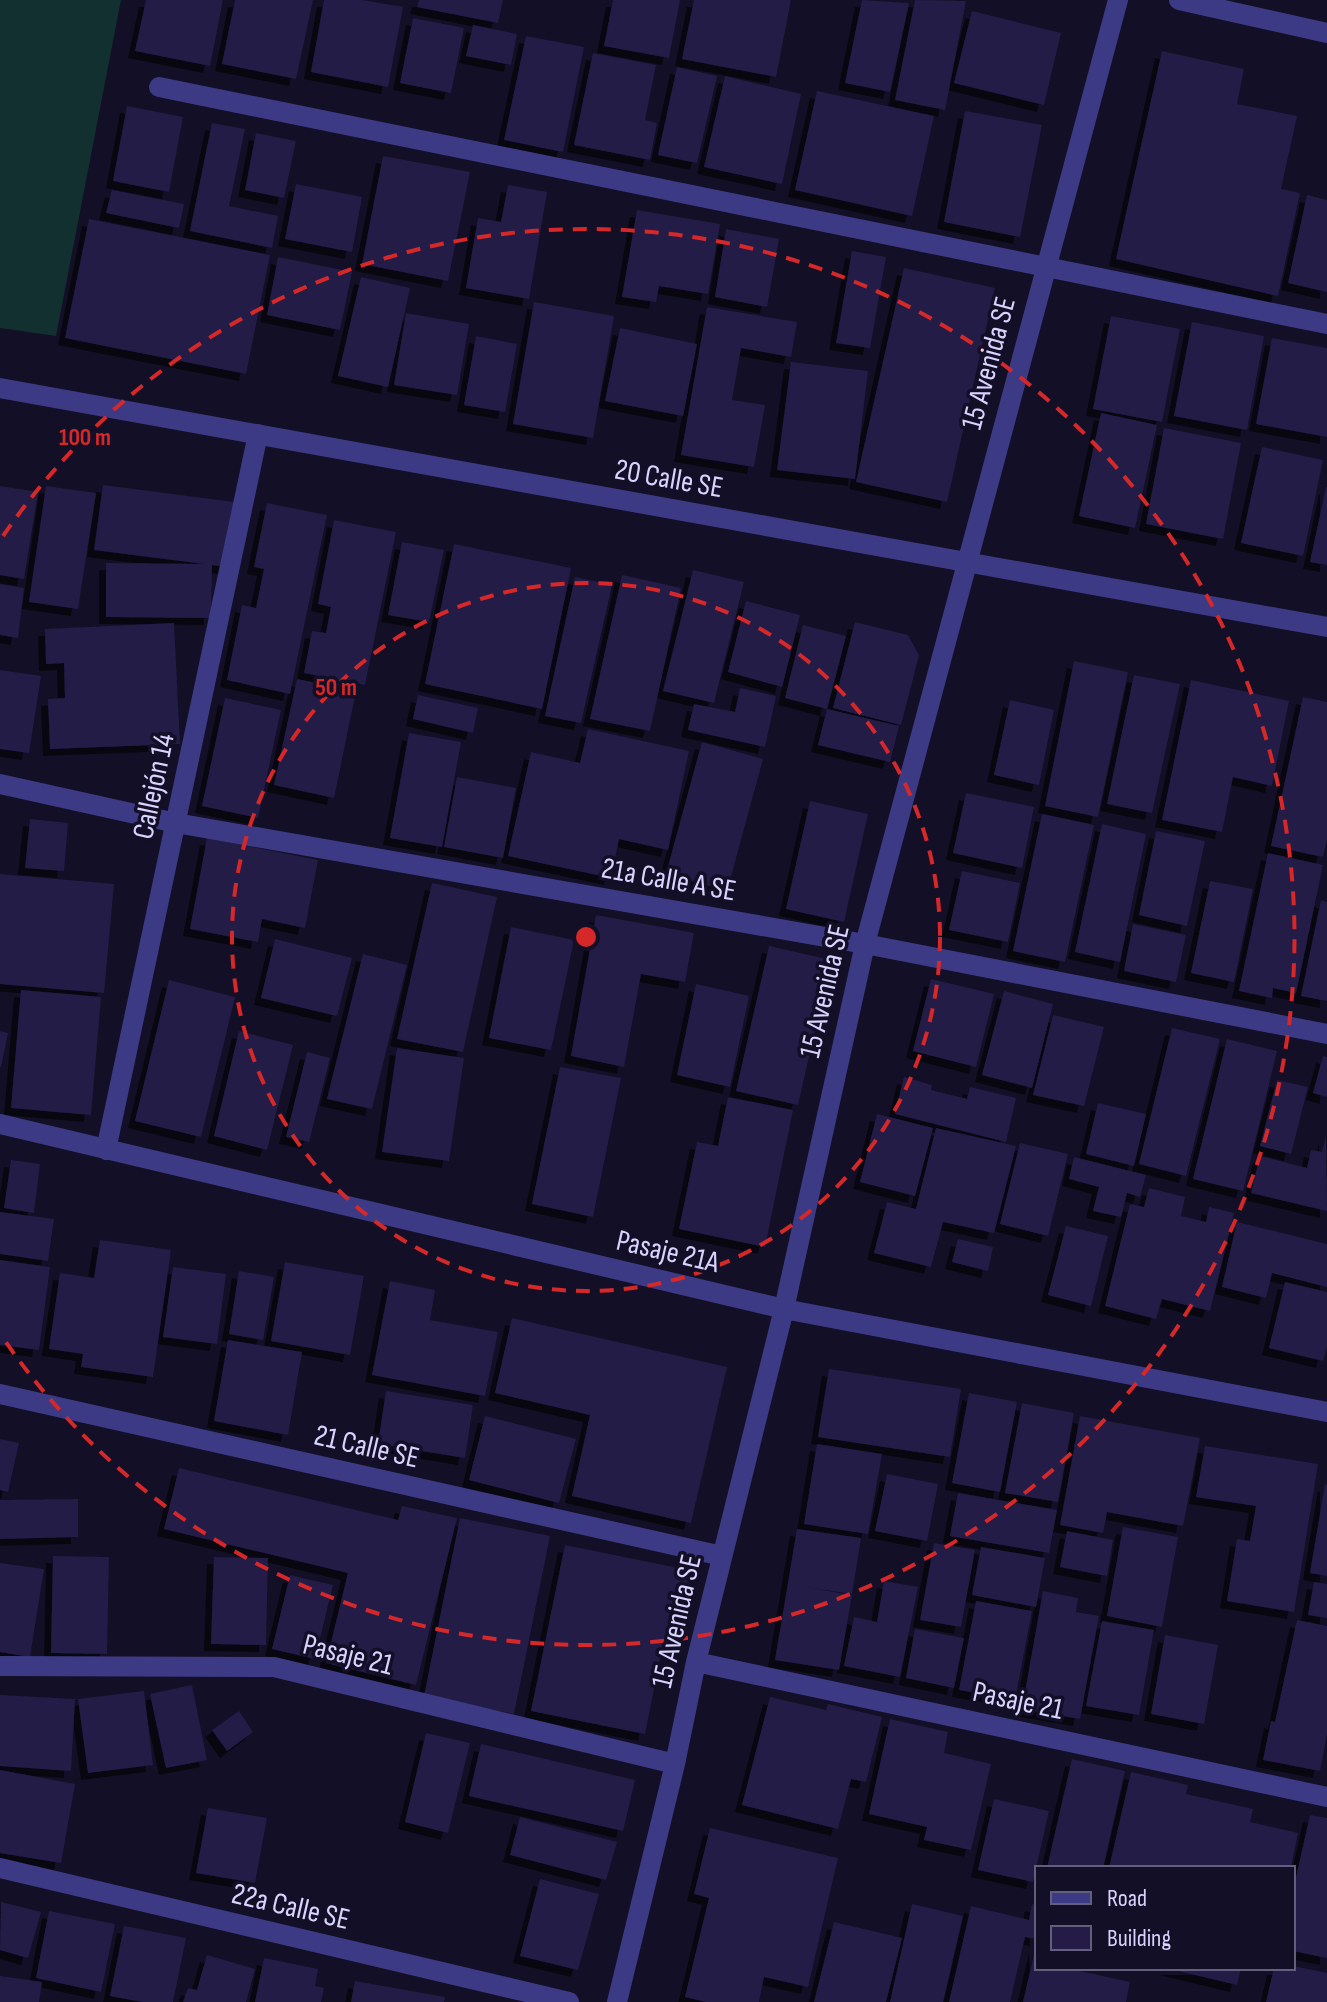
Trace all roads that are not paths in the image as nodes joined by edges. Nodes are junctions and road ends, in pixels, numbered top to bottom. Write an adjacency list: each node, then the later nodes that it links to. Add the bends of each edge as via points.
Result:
1 (1118, 0): 5 (street, 15 Avenida SE)
2 (1179, 0): 3 (street)
3 (1327, 33)
4 (159, 87): 5 (street)
5 (1045, 266): 6 (street); 9 (street, 15 Avenida SE)
6 (1327, 324)
7 (0, 388): 8 (street, 20 Calle SE)
8 (258, 434): 9 (street, 20 Calle SE); 12 (street, Callejón 14)
9 (966, 562): 10 (street, 20 Calle SE); 13 (street, 15 Avenida SE)
10 (1327, 627)
11 (0, 784): 12 (street, 21a Calle A SE)
12 (176, 823): 13 (street, 21a Calle A SE); 16 (street, Callejón 14)
13 (865, 944): 14 (street, 21a Calle A SE); 17 (street, 15 Avenida SE)
14 (1327, 1034)
15 (0, 1124): 16 (street, Pasaje 21A)
16 (106, 1150): 17 (street, Pasaje 21A)
17 (784, 1309): 19 (street, Pasaje 21A); 20 (street, 15 Avenida SE)
18 (0, 1394): 20 (street, 21 Calle SE)
19 (1327, 1412)
20 (722, 1556): 21 (street, 15 Avenida SE)
21 (696, 1662): 23 (street, 15 Avenida SE); 24 (street, Pasaje 21)
22 (0, 1666): 23 (street, Pasaje 21, via 274,1667)
23 (675, 1764): 27 (street, 15 Avenida SE)
24 (1327, 1797)
25 (0, 1868): 26 (street, 22a Calle SE)
26 (569, 2002)
27 (617, 2002)

